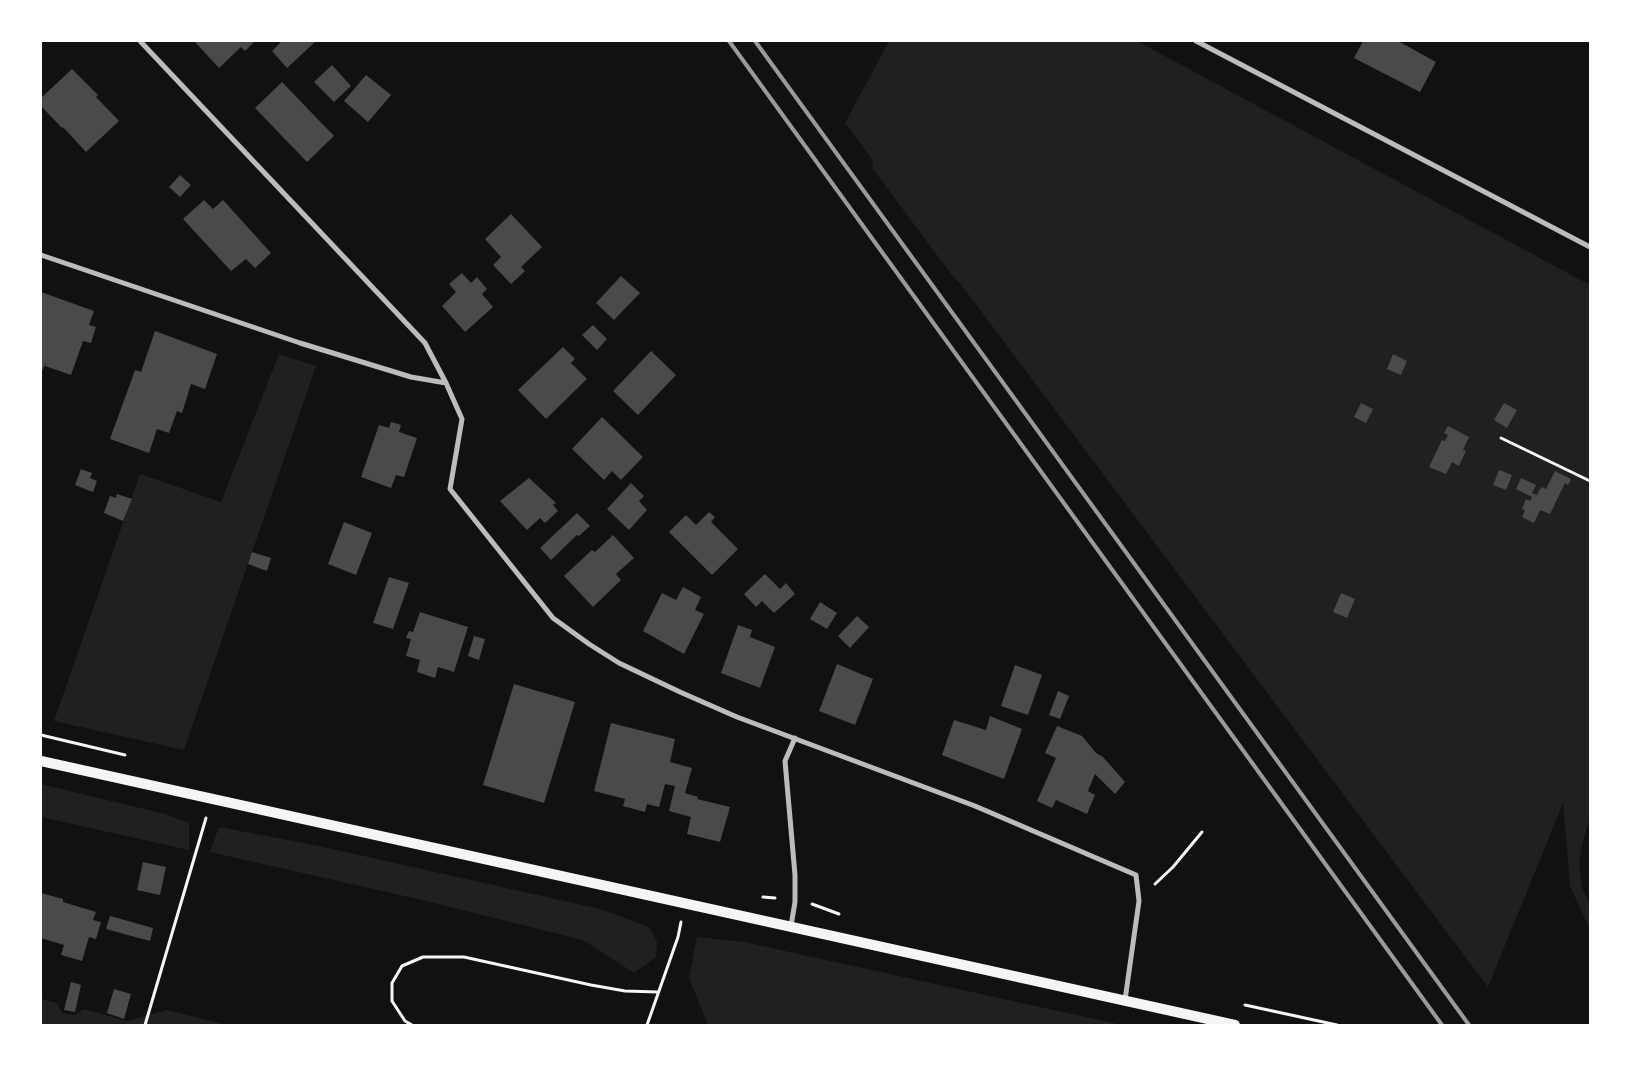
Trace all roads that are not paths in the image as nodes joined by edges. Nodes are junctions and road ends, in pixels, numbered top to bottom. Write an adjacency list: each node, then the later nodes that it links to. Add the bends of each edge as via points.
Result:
1 (140, 41): 5 (street, via 425,343)
2 (1196, 41): 3 (street)
3 (1590, 247)
4 (41, 255): 5 (street, via 300,343 411,377)
5 (446, 383): 6 (street, via 462,420 450,489 552,618 619,663 737,717)
6 (795, 738): 8 (street, via 785,761 795,875); 9 (street, via 975,806 1136,875 1139,901)
7 (41, 761): 8 (main road)
8 (791, 926): 9 (main road)
9 (1125, 1000): 10 (main road)
10 (1235, 1025)

